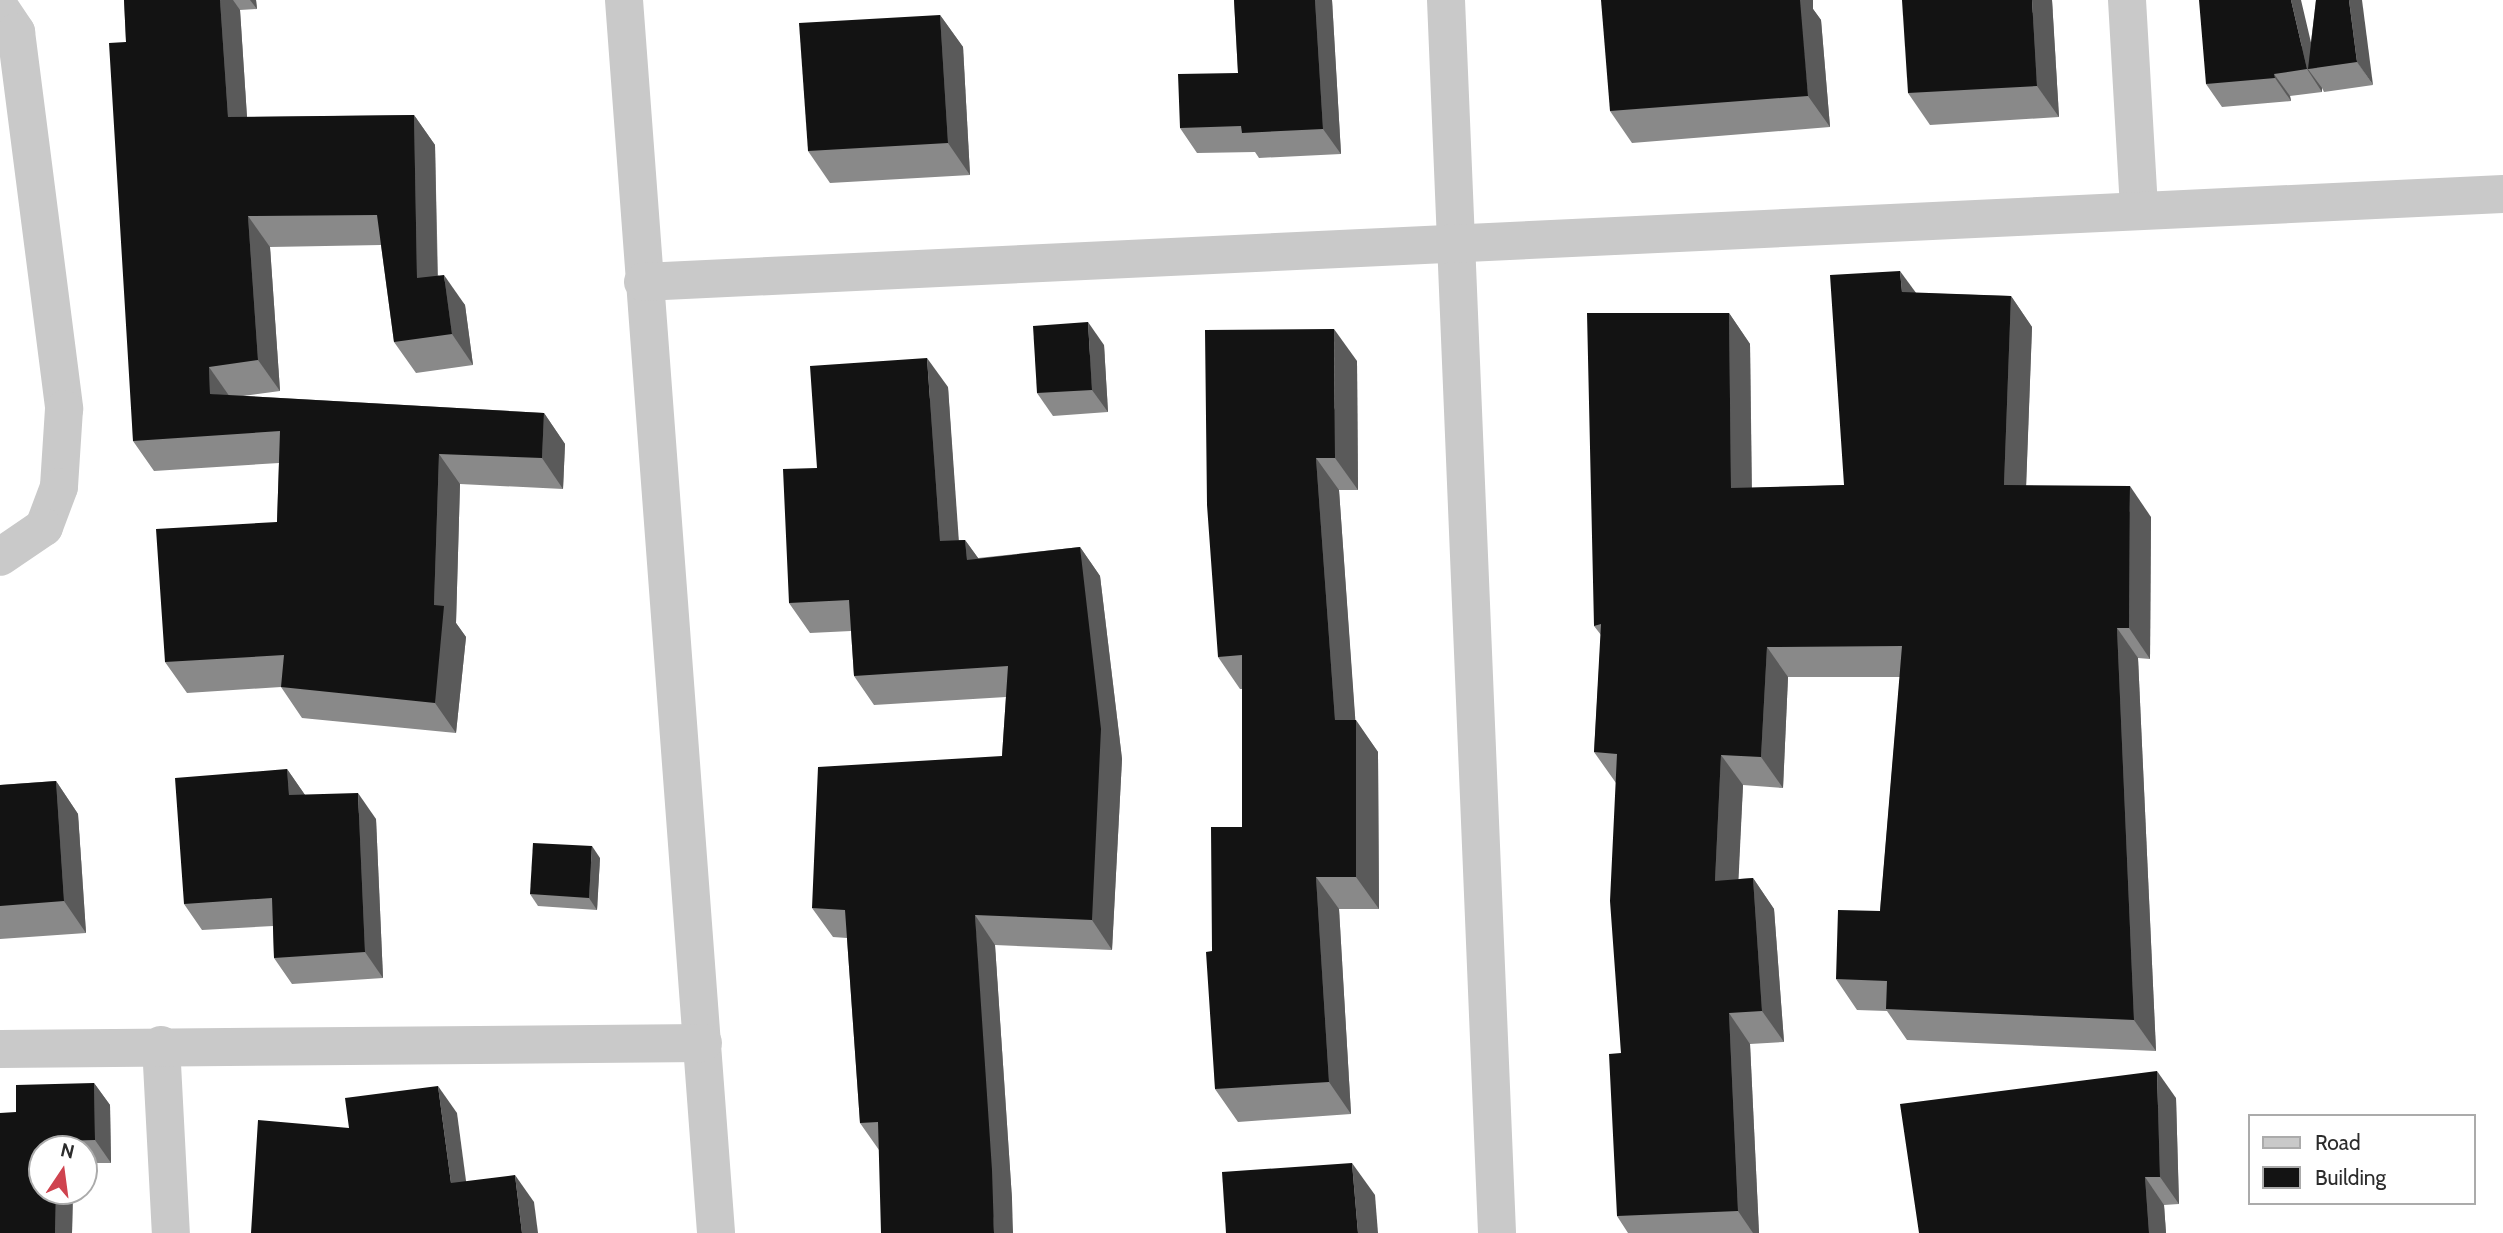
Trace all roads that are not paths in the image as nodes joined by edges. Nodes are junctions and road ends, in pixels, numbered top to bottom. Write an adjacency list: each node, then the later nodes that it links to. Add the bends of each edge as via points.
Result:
1 (624, 0): 8 (street)
2 (1446, 0): 7 (street)
3 (2127, 0): 6 (street)
4 (0, 8): 9 (street, via 16,32 64,409 59,487 44,527)
5 (2503, 194): 6 (street)
6 (2138, 211): 7 (street)
7 (1459, 244): 8 (street); 15 (street)
8 (643, 282): 10 (street)
9 (0, 557)
10 (703, 1043): 11 (street); 14 (street)
11 (160, 1045): 12 (street); 13 (street)
12 (0, 1049)
13 (171, 1233)
14 (716, 1233)
15 (1497, 1233)

